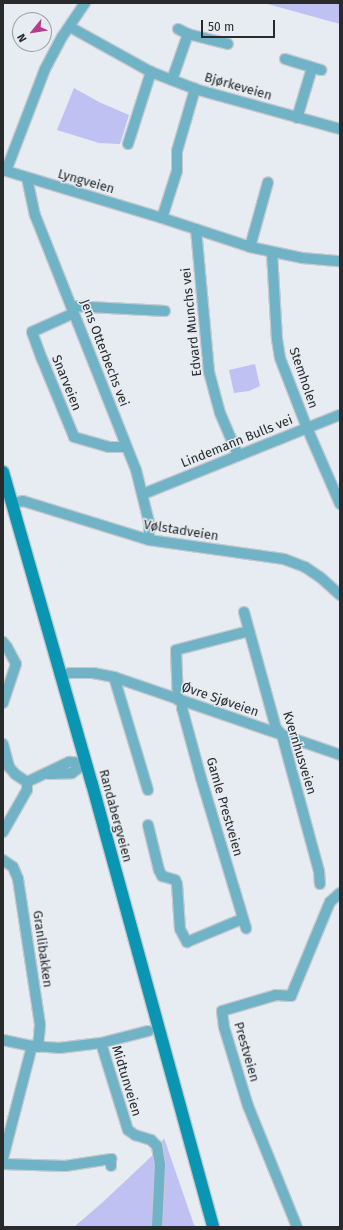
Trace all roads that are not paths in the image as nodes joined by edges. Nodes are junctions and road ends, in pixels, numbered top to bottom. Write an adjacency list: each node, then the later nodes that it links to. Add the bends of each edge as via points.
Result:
1 (85, 3): 2 (street)
2 (70, 28): 7 (street, Bjørkeveien); 13 (street, via 62,37 45,69)
3 (178, 29): 4 (street)
4 (188, 34): 5 (street); 8 (street)
5 (228, 44)
6 (285, 59): 10 (street, via 317,69)
7 (151, 72): 8 (street, Bjørkeveien); 12 (street)
8 (172, 80): 9 (street, Bjørkeveien)
9 (195, 89): 10 (street, Bjørkeveien); 16 (street, via 177,151 177,171)
10 (297, 118): 11 (street, Bjørkeveien)
11 (340, 129)
12 (128, 144)
13 (4, 170): 14 (street, Lyngveien)
14 (27, 178): 16 (street, Lyngveien); 21 (street, Jens Otterbechs vei, via 35,215)
15 (268, 182): 18 (street)
16 (162, 218): 17 (street, Lyngveien)
17 (196, 229): 18 (street, Lyngveien); 26 (street, Edvard Munchs vei, via 209,372 220,413)
18 (250, 247): 19 (street, Lyngveien)
19 (272, 253): 20 (street, Lyngveien); 24 (street, Stemholen, via 280,358)
20 (340, 261)
21 (73, 310): 22 (street); 25 (street, Jens Otterbechs vei); 25 (street, Snarveien, via 32,332 42,359 74,437 108,447)
22 (165, 311)
23 (340, 415): 24 (street, Lindemann Bulls vei)
24 (307, 428): 26 (street, Lindemann Bulls vei); 31 (street, Stemholen)
25 (126, 447): 29 (street, Jens Otterbechs vei)
26 (238, 455): 29 (street, Lindemann Bulls vei)
27 (3, 472): 28 (main road, Randabergveien)
28 (5, 484): 30 (main road, Randabergveien)
29 (143, 494): 32 (street, Jens Otterbechs vei, via 149,522)
30 (12, 503): 32 (street, Vølstadveien, via 20,500 29,502); 37 (main road, Randabergveien)
31 (340, 504)
32 (148, 540): 33 (street, Vølstadveien, via 284,559 305,567)
33 (339, 591)
34 (244, 612): 35 (street, Kvernhusveien)
35 (249, 631): 39 (street, Gamle Prestveien, via 176,650); 41 (street, Kvernhusveien, via 276,728)
36 (3, 642): 40 (street, via 16,664)
37 (60, 676): 38 (street, Øvre Sjøveien, via 70,673 93,673); 44 (main road, Randabergveien)
38 (114, 678): 39 (street, Øvre Sjøveien); 46 (street)
39 (181, 701): 41 (street, Øvre Sjøveien); 47 (street, Gamle Prestveien, via 244,924 187,942 180,929 177,884 175,880 162,876)
40 (3, 702)
41 (282, 735): 43 (street, Øvre Sjøveien); 50 (street, Kvernhusveien, via 319,871)
42 (3, 744): 45 (street, via 9,767)
43 (340, 755)
44 (86, 763): 45 (street, via 72,773 45,774); 59 (main road, Randabergveien)
45 (28, 782): 48 (street, via 27,790)
46 (148, 790)
47 (148, 825)
48 (3, 832)
49 (3, 860): 55 (street, Granlibakken, via 13,867 18,879 40,1025)
50 (320, 884)
51 (340, 893): 63 (street, Prestveien, via 330,902 291,996 276,995 222,1011 224,1027 248,1106)
52 (148, 1031): 54 (street, Midtunveien)
53 (3, 1040): 55 (street, Midtunveien)
54 (101, 1043): 55 (street, Midtunveien, via 59,1048); 60 (street, Midtunveien, via 128,1130 151,1140 157,1146 160,1165)
55 (35, 1047): 56 (street, Granlibakken)
56 (3, 1158)
57 (111, 1162): 58 (street, via 65,1166)
58 (3, 1164)
59 (198, 1169): 61 (main road, Randabergveien); 62 (main road, Randabergveien, via 208,1188)
60 (157, 1227)
61 (213, 1227)
62 (221, 1227)
63 (297, 1227)

